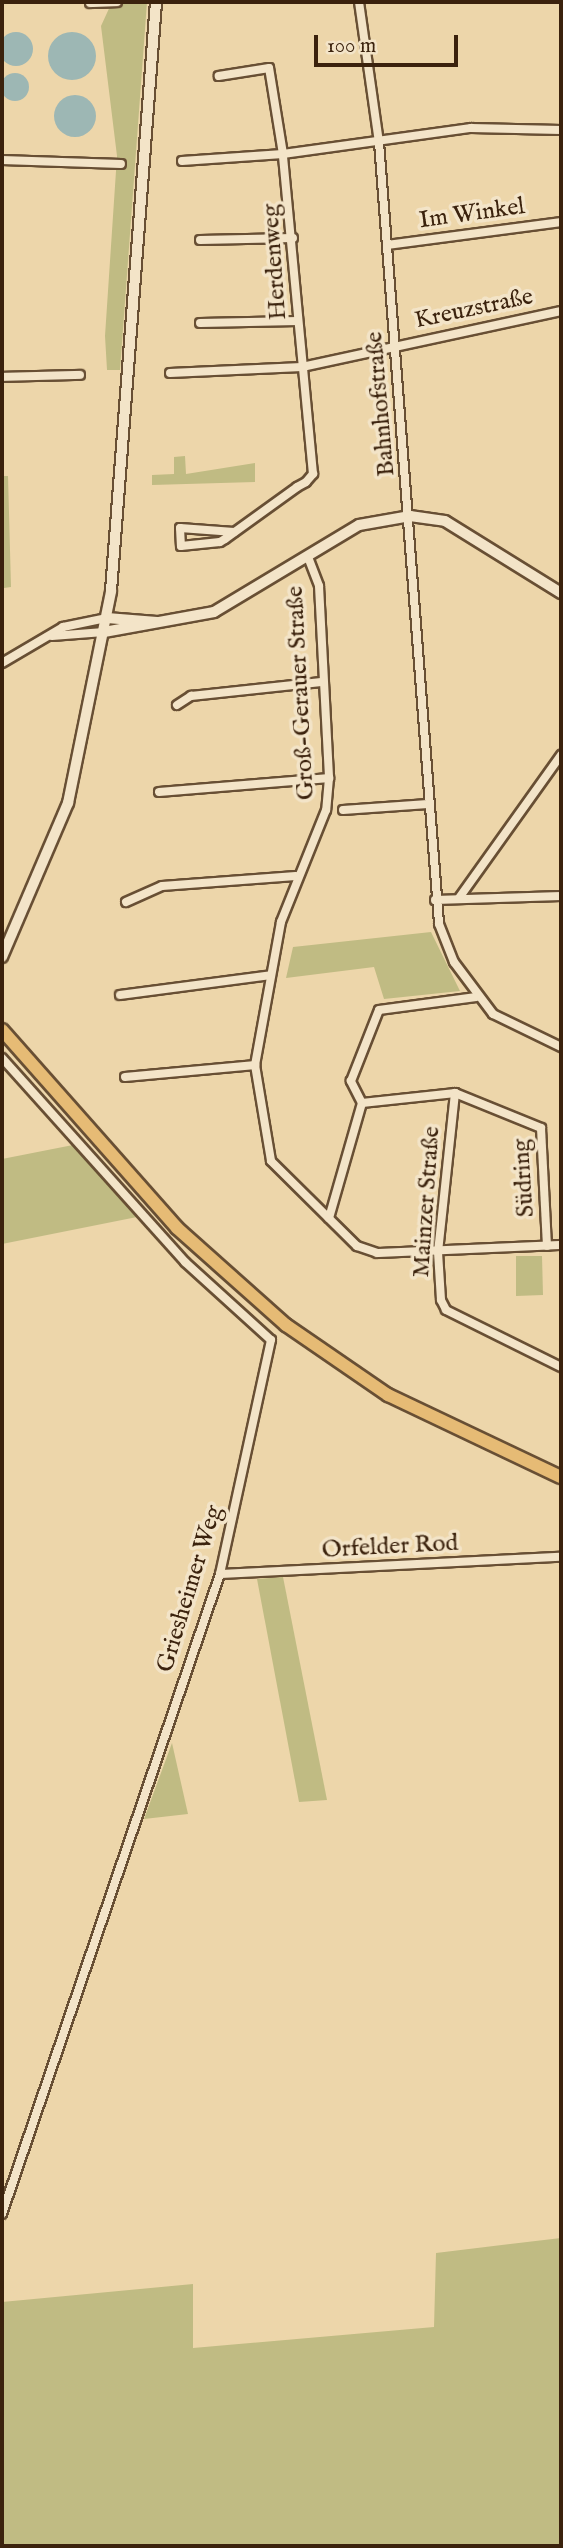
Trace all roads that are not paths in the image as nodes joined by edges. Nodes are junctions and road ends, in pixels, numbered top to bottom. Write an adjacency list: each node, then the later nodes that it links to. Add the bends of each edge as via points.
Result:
1 (117, 2): 4 (street)
2 (156, 2): 28 (main road, via 131,367)
3 (359, 2): 7 (street, Bahnhofstraße)
4 (90, 3)
5 (219, 76): 8 (street, Herdenweg, via 269,68)
6 (561, 130): 7 (street, via 471,128)
7 (379, 142): 8 (street); 15 (street, Bahnhofstraße)
8 (283, 154): 10 (street); 13 (street, Herdenweg)
9 (2, 160): 11 (street)
10 (182, 161)
11 (121, 164)
12 (561, 222): 15 (street, Im Winkel)
13 (293, 238): 14 (street); 17 (street, Herdenweg)
14 (200, 240)
15 (387, 245): 19 (street, Bahnhofstraße)
16 (561, 311): 19 (street, Kreuzstraße)
17 (298, 321): 18 (street); 20 (street, Herdenweg)
18 (200, 323)
19 (395, 345): 20 (street, Kreuzstraße); 24 (street, Bahnhofstraße)
20 (302, 366): 21 (street, Kreuzstraße); 25 (street, Herdenweg, via 312,477)
21 (170, 373)
22 (80, 375): 23 (street)
23 (2, 377)
24 (410, 516): 26 (street, via 359,525); 27 (street, via 445,521); 38 (street, Bahnhofstraße)
25 (234, 533): 25 (street, via 214,544 181,546 180,528)
26 (308, 557): 29 (street, via 230,606); 33 (street, Groß-Gerauer Straße, via 319,586)
27 (561, 593)
28 (107, 618): 29 (street); 30 (main road); 31 (street, via 84,619)
29 (172, 623): 30 (street)
30 (104, 632): 31 (street); 45 (main road, via 68,803)
31 (45, 637): 32 (street)
32 (2, 663)
33 (321, 682): 34 (street, via 191,696); 36 (street, Groß-Gerauer Straße)
34 (177, 705)
35 (561, 755): 42 (street)
36 (329, 778): 37 (street); 40 (street, Groß-Gerauer Straße, via 326,810)
37 (159, 792)
38 (428, 804): 39 (street); 43 (street, Bahnhofstraße)
39 (343, 810)
40 (296, 876): 44 (street, via 162,886); 48 (street, Groß-Gerauer Straße)
41 (561, 896): 42 (street)
42 (459, 898): 43 (street)
43 (435, 900): 50 (street, Bahnhofstraße, via 454,962)
44 (126, 902)
45 (14, 930): 46 (main road); 47 (main road)
46 (2, 940)
47 (2, 957)
48 (271, 975): 49 (street); 54 (street, Groß-Gerauer Straße)
49 (120, 995)
50 (476, 997): 52 (street, Bahnhofstraße, via 493,1014); 57 (street, via 389,1004 379,1010 351,1081)
51 (2, 1030): 63 (main road, via 177,1228 286,1325 388,1395)
52 (561, 1047)
53 (2, 1058): 65 (street, Griesheimer Weg, via 185,1262 271,1340)
54 (256, 1065): 55 (street); 58 (street, Groß-Gerauer Straße, via 271,1161)
55 (125, 1077)
56 (455, 1093): 57 (street, Südring); 60 (street, Südring, via 541,1128); 61 (street, Mainzer Straße)
57 (362, 1102): 58 (street)
58 (329, 1218): 61 (street, Groß-Gerauer Straße, via 357,1246 377,1253)
59 (561, 1245): 60 (street, Groß-Gerauer Straße)
60 (547, 1246): 61 (street, Groß-Gerauer Straße)
61 (438, 1252): 62 (street, Mainzer Straße, via 446,1311)
62 (561, 1367)
63 (561, 1478)
64 (561, 1557): 65 (street, Orfelder Rod)
65 (220, 1574): 66 (street, Griesheimer Weg)
66 (2, 2214)

